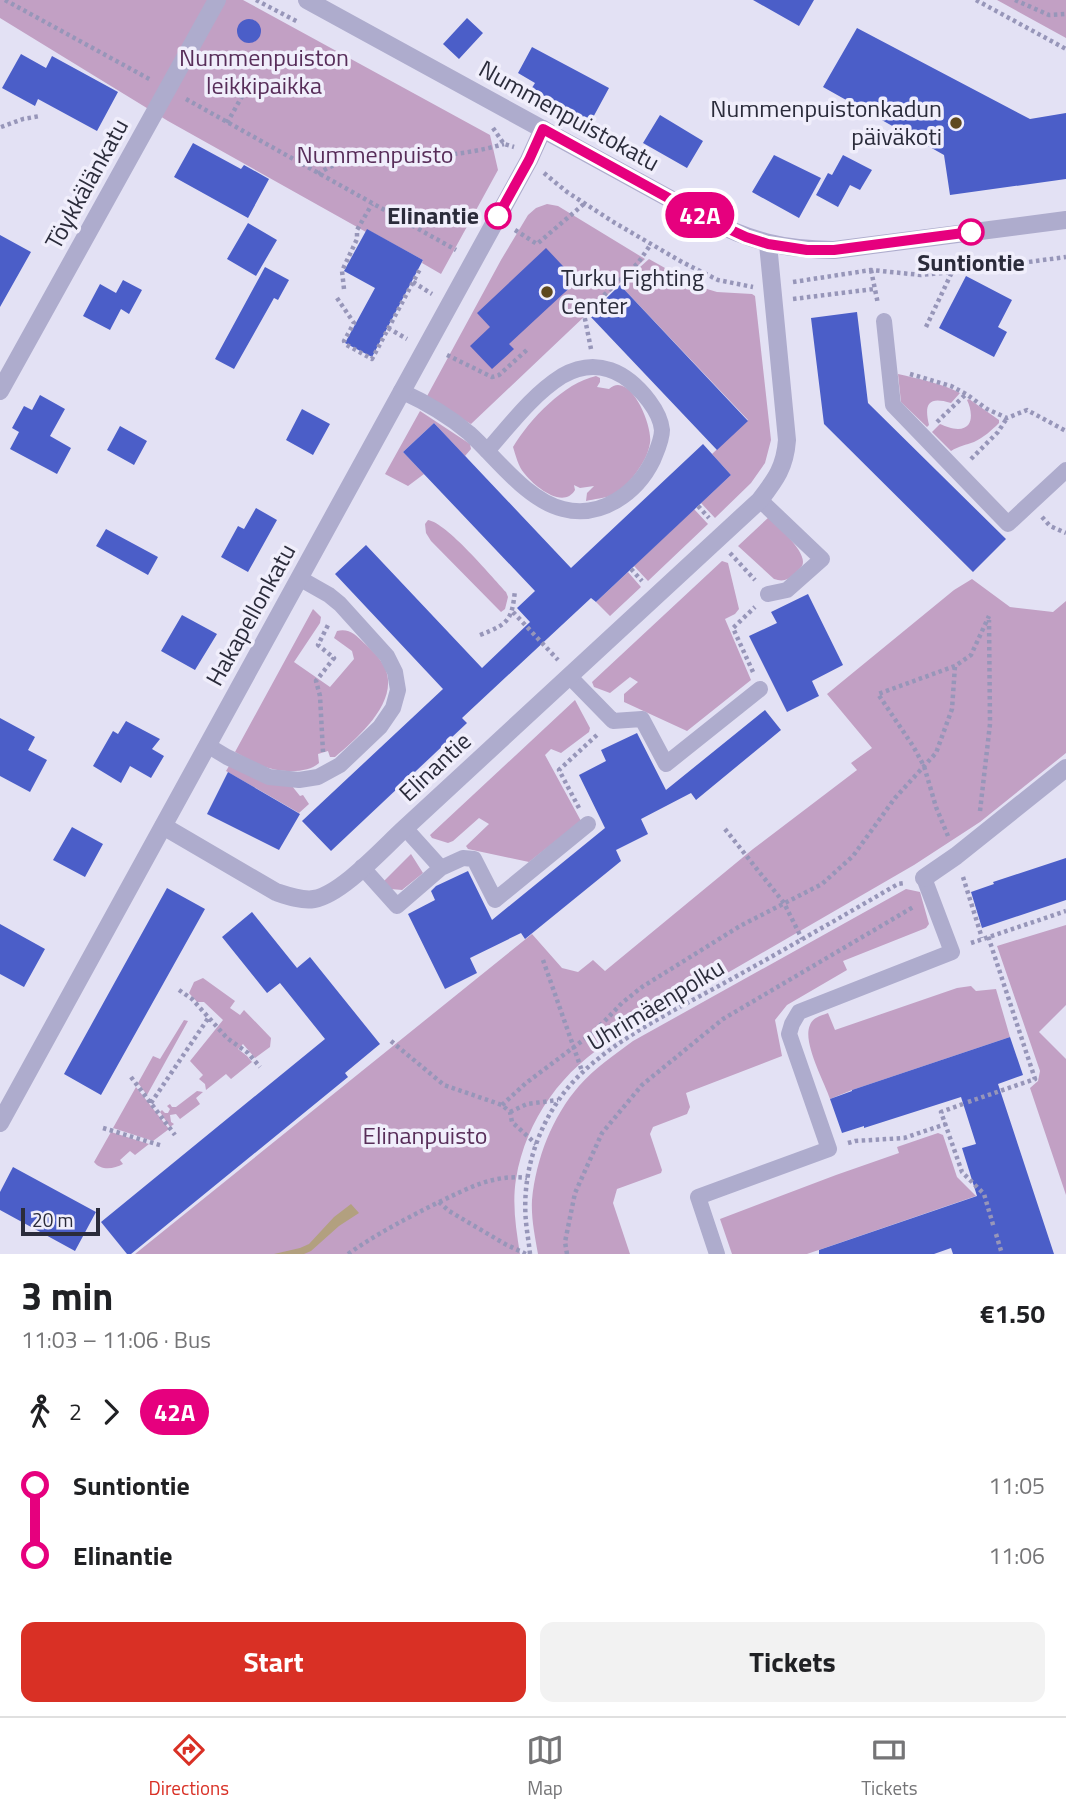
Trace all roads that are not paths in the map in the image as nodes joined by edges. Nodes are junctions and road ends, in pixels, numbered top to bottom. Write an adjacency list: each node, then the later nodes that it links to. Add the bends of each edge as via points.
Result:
1 (217, 0): 7 (street, Töykkälänkatu)
2 (307, 0): 3 (street, Nummenpuistokatu)
3 (543, 129): 5 (street, Nummenpuistokatu, via 703,217); 8 (street, Hakapellonkatu)
4 (1066, 220): 5 (street, Nummenpuistokatu, via 834,250)
5 (768, 244): 11 (street, Elinantie, via 787,440 783,467)
6 (884, 321): 10 (lane, via 893,405 1008,523)
7 (0, 391)
8 (401, 391): 9 (lane, via 467,432); 12 (street, Hakapellonkatu)
9 (487, 451): 9 (lane, via 550,505 578,512 594,510 622,498 637,485 662,439 662,427 639,388 613,370 579,369 529,403)
10 (1066, 470)
11 (760, 500): 13 (lane, via 821,559 787,590); 14 (street, Elinantie)
12 (299, 578): 16 (street, Hakapellonkatu); 16 (lane, via 340,604 387,656 398,690 393,708 340,765 318,777 269,777)
13 (768, 594)
14 (566, 670): 15 (lane, via 613,721 642,719 666,764); 20 (street, Elinantie)
15 (760, 689)
16 (207, 745): 19 (street, Hakapellonkatu)
17 (1066, 768): 23 (street)
18 (588, 824): 22 (lane, via 495,900 474,859 463,858)
19 (163, 826): 21 (street, Elinantie, via 290,896 314,899 336,889); 24 (street, Hakapellonkatu)
20 (405, 828): 21 (street, Elinantie); 22 (lane)
21 (362, 867): 22 (lane, via 397,906)
22 (441, 868)
23 (924, 878): 25 (lane, via 951,951 799,1012 789,1034 829,1149 698,1197)
24 (0, 1123)
25 (717, 1254)

